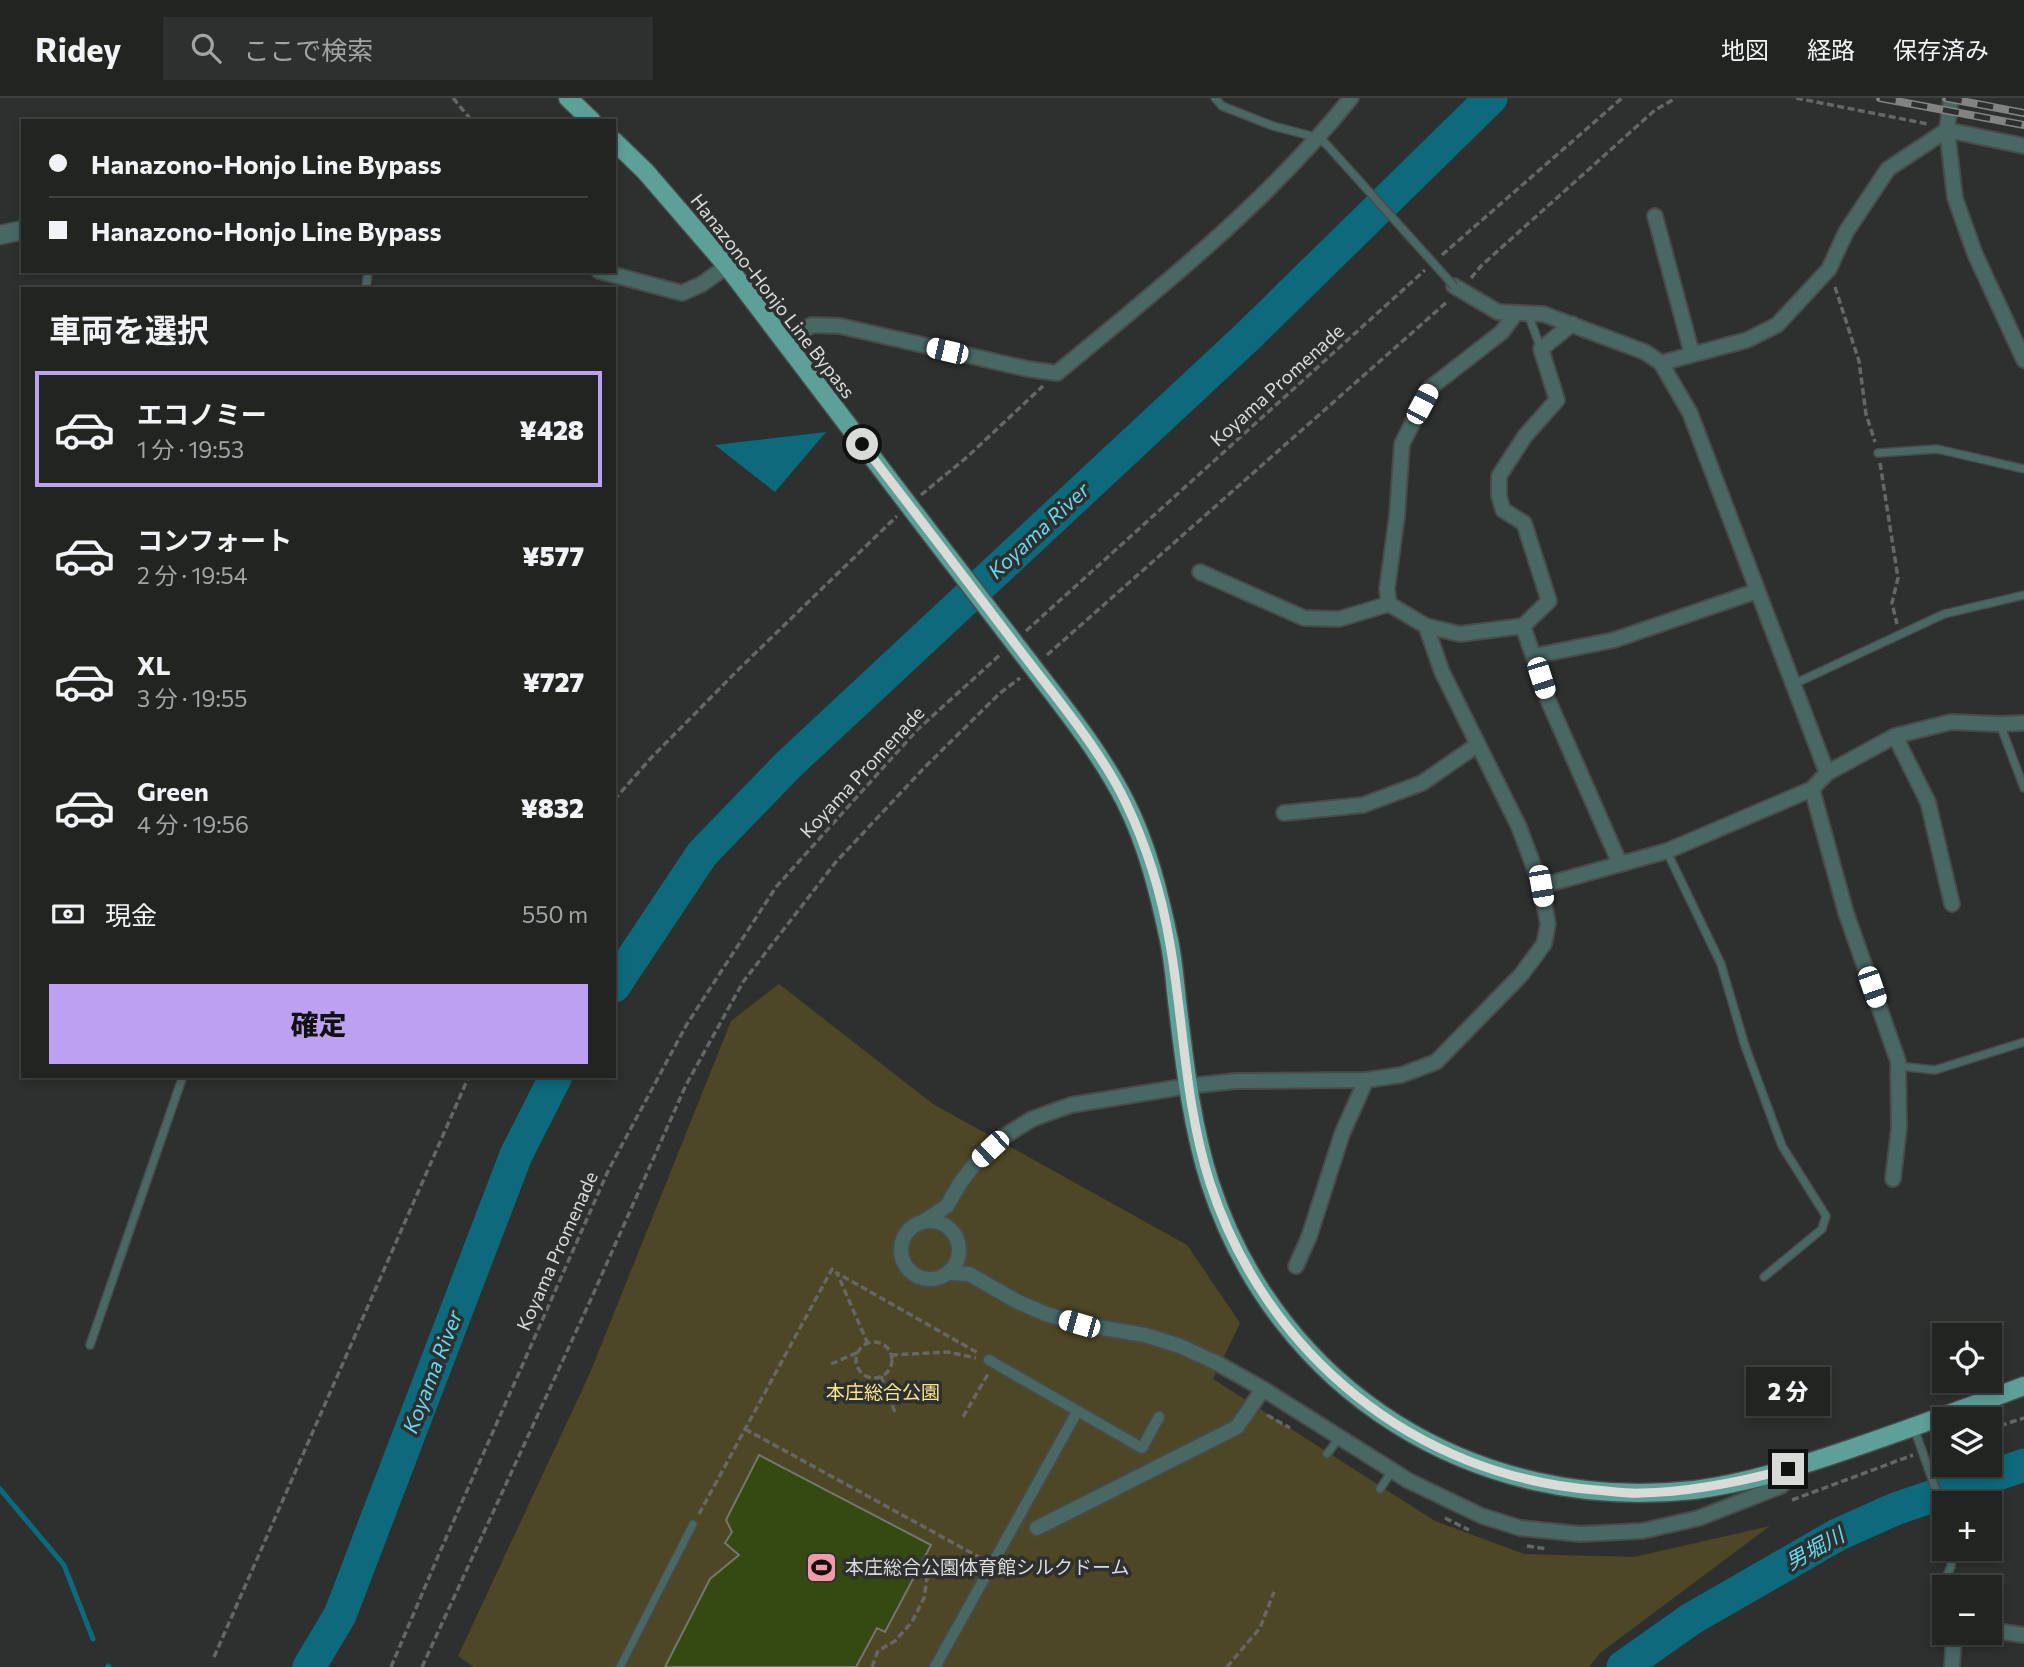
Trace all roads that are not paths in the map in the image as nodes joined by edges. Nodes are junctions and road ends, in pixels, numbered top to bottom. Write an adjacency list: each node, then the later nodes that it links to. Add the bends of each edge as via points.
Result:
1 (568, 98): 5 (main road)
2 (1215, 98): 7 (lane, via 1222,106)
3 (1351, 98): 7 (street)
4 (1951, 98): 6 (street)
5 (591, 119)
6 (1947, 130): 9 (street); 20 (street, via 1888,169 1846,232 1829,269 1777,325 1747,340); 21 (street, via 1955,198 1975,254)
7 (1323, 142): 15 (lane, bridge); 18 (street, via 1206,249 1058,373 839,326 812,325)
8 (616, 143): 13 (main road, Hanazono-Honjo Line Bypass)
9 (2024, 146)
10 (1655, 216): 20 (street)
11 (21, 230): 12 (street)
12 (0, 235)
13 (727, 266): 14 (street, via 682,293); 18 (main road, Hanazono-Honjo Line Bypass)
14 (607, 273)
15 (1457, 288): 16 (street, via 1498,312)
16 (1521, 314): 17 (street, via 1543,314); 19 (lane); 28 (street, via 1430,388 1402,444)
17 (1572, 324): 19 (street); 22 (street, via 1645,352)
18 (784, 342): 49 (main road, Hanazono-Honjo Line Bypass, bridge, via 1031,665 1125,801 1150,862 1170,943)
19 (1541, 349): 30 (street, via 1557,400 1524,436 1499,476 1503,510 1524,523 1549,601)
20 (1692, 354): 22 (street)
21 (2024, 360)
22 (1661, 363): 26 (street, via 1690,413)
23 (1878, 453): 24 (lane, via 1937,449)
24 (2024, 469)
25 (1200, 572): 28 (street, via 1304,618 1339,619)
26 (1757, 592): 31 (street, via 1615,640); 32 (street)
27 (2024, 595): 32 (lane, via 1944,614)
28 (1389, 604): 29 (street)
29 (1426, 626): 30 (street, via 1460,634); 36 (street)
30 (1523, 626): 31 (street)
31 (1534, 656): 42 (street, via 1548,700)
32 (1793, 685): 37 (street)
33 (2024, 723): 34 (street)
34 (2000, 724): 35 (street, via 1951,722); 38 (lane)
35 (1895, 736): 37 (street); 44 (street, via 1928,802)
36 (1477, 745): 40 (street, via 1422,783 1363,805); 43 (street, via 1519,827)
37 (1827, 773): 39 (street)
38 (2024, 788)
39 (1812, 789): 41 (street); 46 (street, via 1846,913)
40 (1284, 813)
41 (1667, 851): 42 (street); 58 (lane, via 1721,964 1782,1146 1826,1216 1822,1229)
42 (1620, 864): 43 (street)
43 (1541, 886): 48 (street, via 1548,924 1544,944 1521,975 1436,1062 1401,1075)
44 (1952, 904)
45 (2024, 1042): 46 (lane, via 1935,1070)
46 (1898, 1066): 50 (street, via 1899,1128)
47 (182, 1078): 59 (lane)
48 (1366, 1080): 49 (street); 55 (street)
49 (1188, 1086): 51 (street, via 1071,1105 1032,1119 977,1161); 69 (main road, Hanazono-Honjo Line Bypass, via 1210,1182 1233,1243 1268,1301 1313,1358 1374,1411 1426,1442 1494,1471 1558,1487 1638,1494 1696,1489)
50 (1893, 1179)
51 (947, 1206): 52 (street); 53 (street)
52 (924, 1221): 53 (street); 56 (street, via 907,1232 903,1261 923,1279)
53 (952, 1230): 54 (street)
54 (959, 1257): 56 (street); 57 (street)
55 (1296, 1266)
56 (949, 1273): 57 (street)
57 (969, 1274): 62 (street, via 1046,1314 1180,1346)
58 (1764, 1277)
59 (90, 1345)
60 (991, 1361): 64 (street)
61 (2024, 1386): 66 (main road, Hanazono-Honjo Line Bypass)
62 (1263, 1390): 67 (street); 74 (street, via 1237,1427)
63 (2024, 1395): 66 (main road, Hanazono-Honjo Line Bypass)
64 (1077, 1412): 65 (street, via 1142,1448); 79 (street)
65 (1159, 1417)
66 (1913, 1428): 69 (main road, Hanazono-Honjo Line Bypass); 72 (lane)
67 (1339, 1438): 68 (lane); 70 (street)
68 (1327, 1454)
69 (1788, 1469): 70 (street, via 1781,1486 1699,1518 1642,1531 1580,1534 1520,1528 1482,1516)
70 (1392, 1471): 71 (lane)
71 (1380, 1489)
72 (1936, 1491)
73 (693, 1524): 78 (lane)
74 (1037, 1528)
75 (2002, 1632): 76 (street)
76 (2024, 1635)
77 (1953, 1645): 80 (street)
78 (620, 1667)
79 (935, 1667)
80 (1952, 1667)

